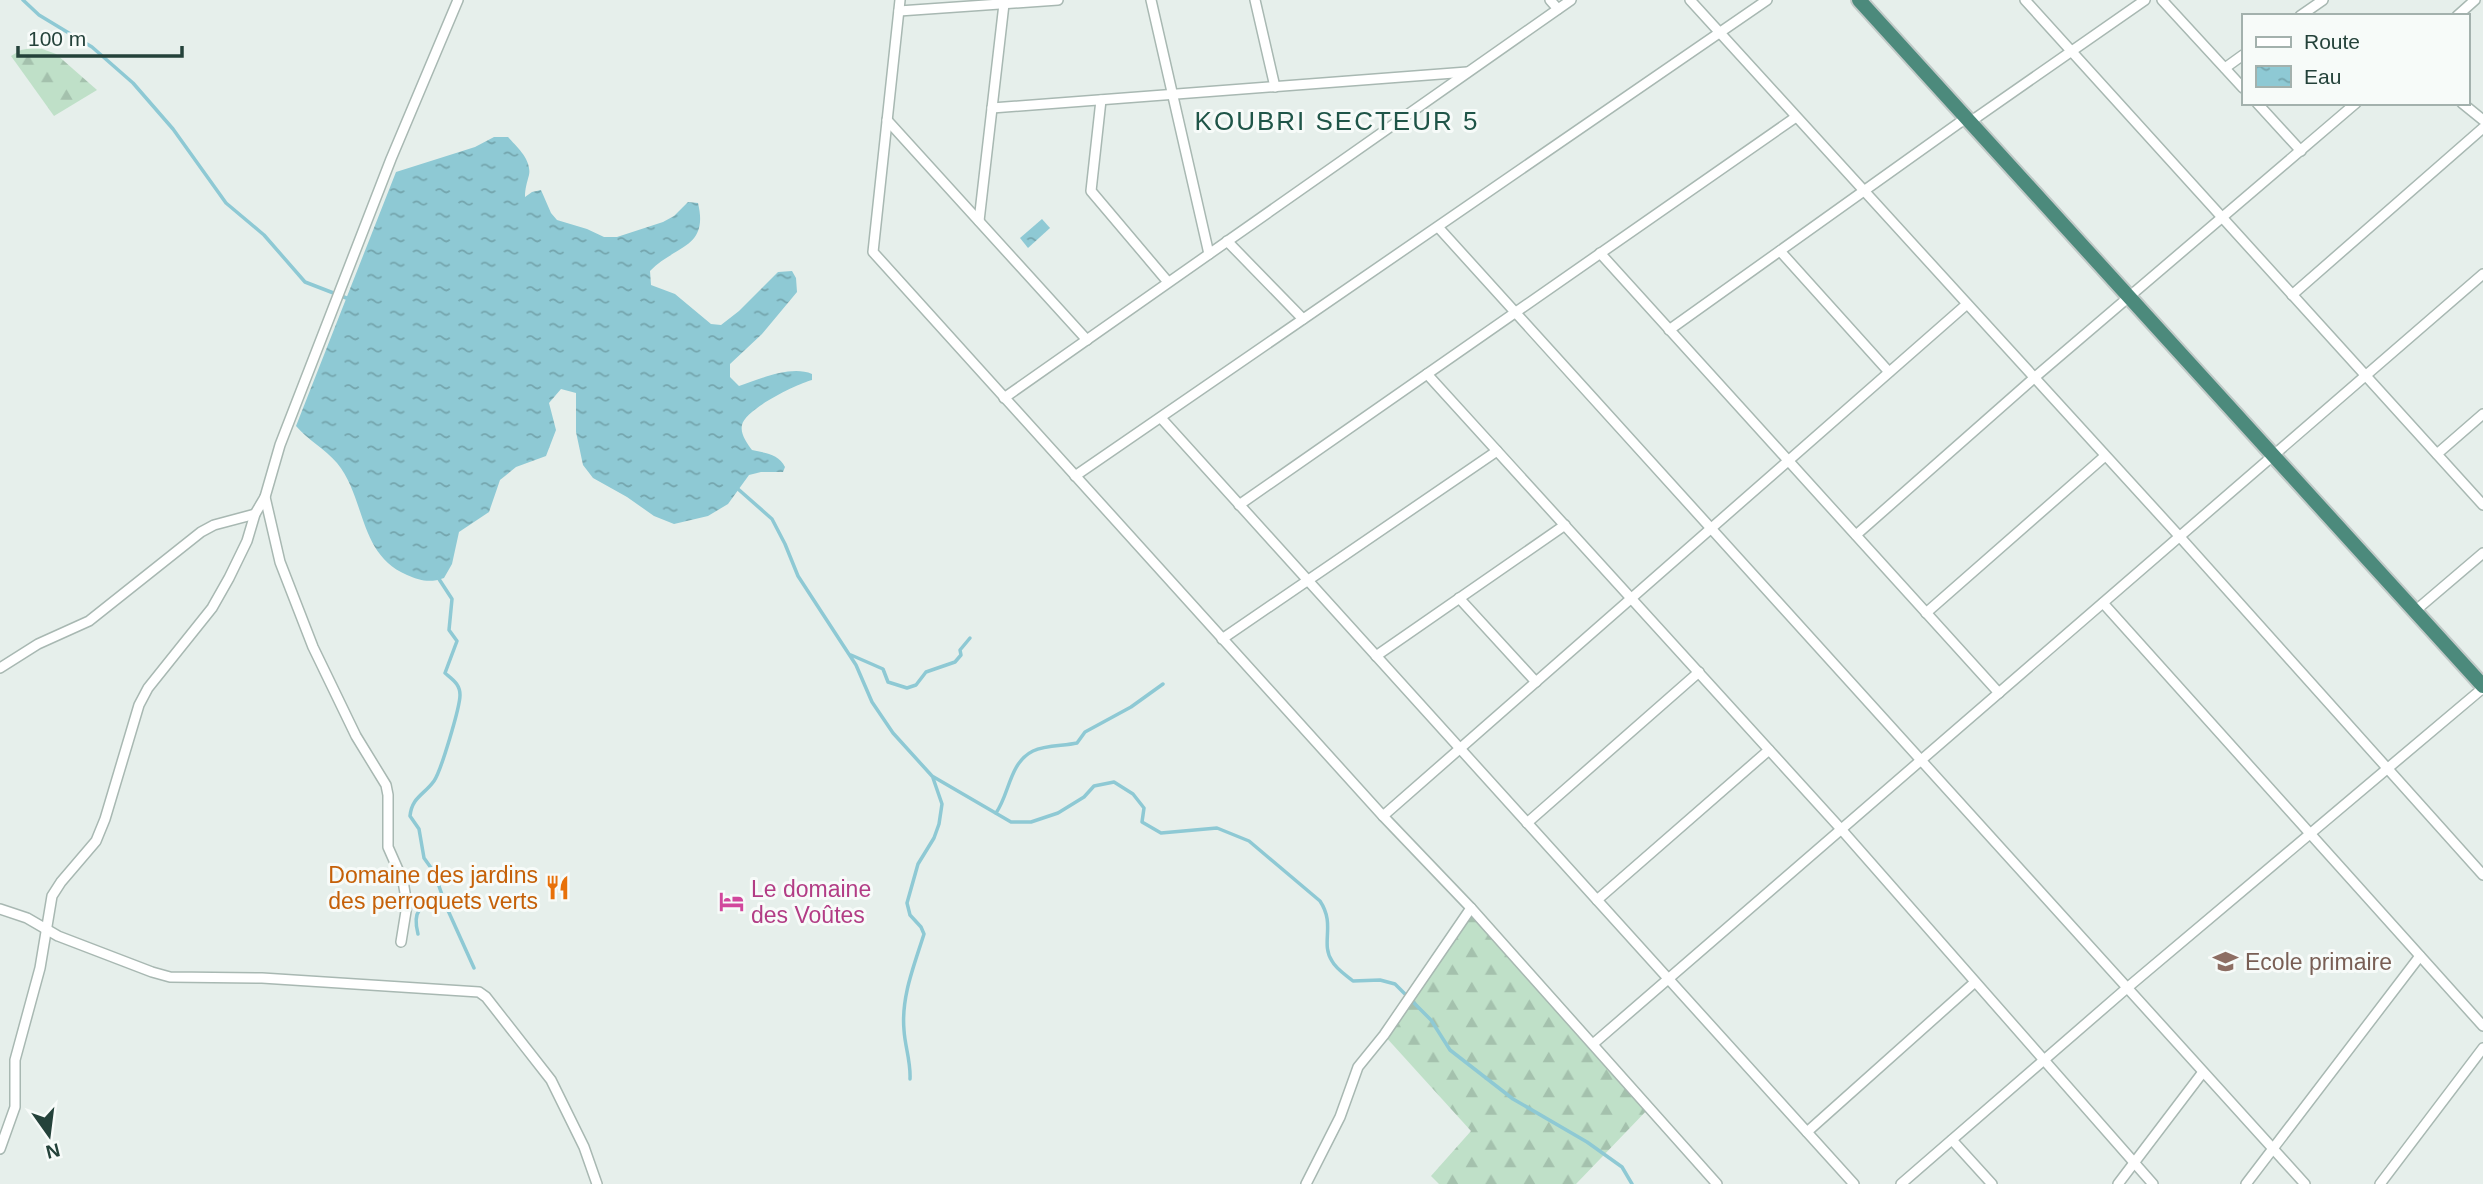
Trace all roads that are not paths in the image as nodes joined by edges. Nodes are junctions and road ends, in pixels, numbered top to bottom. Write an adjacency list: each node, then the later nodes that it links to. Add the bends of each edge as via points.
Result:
1 (458, 0): 70 (street, via 279,445)
2 (900, 0): 18 (street)
3 (1058, 0): 16 (street)
4 (1151, 0): 28 (street)
5 (1255, 0): 26 (street)
6 (1550, 0): 17 (street)
7 (1571, 0): 17 (street)
8 (1689, 0): 21 (street)
9 (1767, 0): 21 (street)
10 (1859, 0): 36 (highway)
11 (2025, 0): 22 (street)
12 (2146, 0): 22 (street)
13 (2162, 0): 24 (street)
14 (2323, 0): 19 (street)
15 (2475, 0): 20 (street)
16 (1004, 4): 18 (street); 33 (street)
17 (1558, 9): 25 (street)
18 (899, 10): 35 (street)
19 (2303, 14)
20 (2459, 14)
21 (1719, 33): 34 (street); 43 (street)
22 (2071, 51): 36 (street); 41 (street)
23 (2242, 56): 24 (street)
24 (2225, 68): 27 (street)
25 (1468, 72): 26 (street); 44 (street)
26 (1275, 87): 28 (street)
27 (2242, 87)
28 (1173, 94): 29 (street); 47 (street)
29 (1101, 100): 33 (street); 49 (street, via 1091,191)
30 (2259, 105): 39 (street)
31 (2354, 105): 39 (street)
32 (2464, 105): 37 (street)
33 (992, 108): 42 (street)
34 (1796, 117): 40 (street); 46 (street)
35 (887, 120): 42 (street); 61 (street, via 873,252)
36 (1968, 120): 40 (street); 51 (highway)
37 (2483, 120)
38 (2483, 128): 50 (street)
39 (2301, 150): 41 (street)
40 (1864, 191): 45 (street); 52 (street)
41 (2222, 218): 50 (street); 51 (street)
42 (979, 221): 56 (street)
43 (1438, 227): 53 (street); 54 (street)
44 (1227, 241): 47 (street); 54 (street)
45 (1780, 251): 55 (street); 57 (street)
46 (1600, 253): 53 (street); 55 (street)
47 (1209, 254): 49 (street)
48 (2483, 274): 59 (street)
49 (1168, 282): 56 (street)
50 (2292, 295): 59 (street)
51 (2130, 297): 60 (street); 67 (highway)
52 (1967, 304): 57 (street); 60 (street)
53 (1516, 312): 58 (street); 75 (street)
54 (1303, 319): 63 (street)
55 (1669, 330): 68 (street)
56 (1087, 340): 61 (street)
57 (1889, 372): 68 (street)
58 (1427, 374): 64 (street); 71 (street)
59 (2366, 376): 65 (street); 67 (street)
60 (2034, 378): 66 (street); 76 (street)
61 (1004, 398): 69 (street)
62 (2483, 414): 65 (street)
63 (1161, 418): 69 (street); 71 (street)
64 (1497, 451): 74 (street); 79 (street)
65 (2437, 454): 72 (street)
66 (2105, 456): 77 (street); 84 (street)
67 (2275, 456): 77 (street); 83 (highway)
68 (1788, 461): 75 (street); 76 (street)
69 (1075, 476): 85 (street)
70 (265, 496): 73 (street); 105 (street, via 280,562 313,647 356,736 386,785 388,847 403,881 407,905)
71 (1239, 505): 79 (street)
72 (2483, 505)
73 (256, 514): 87 (street, via 201,532 89,621); 104 (street, via 212,608 139,705 96,841 52,896)
74 (1565, 525): 80 (street); 81 (street)
75 (1711, 528): 81 (street); 94 (street)
76 (1856, 535): 84 (street)
77 (2180, 537): 82 (street); 95 (street)
78 (2483, 553): 83 (street)
79 (1307, 580): 85 (street); 86 (street)
80 (1459, 598): 86 (street); 89 (street)
81 (1632, 598): 88 (street); 89 (street)
82 (2103, 603): 91 (street); 99 (street)
83 (2415, 611): 90 (highway)
84 (1926, 613): 91 (street)
85 (1222, 639): 96 (street)
86 (1376, 656): 92 (street)
87 (0, 668)
88 (1699, 672): 93 (street); 97 (street)
89 (1536, 682): 92 (street)
90 (2483, 687): 95 (street)
91 (1999, 693): 94 (street)
92 (1460, 748): 96 (street); 97 (street)
93 (1769, 750): 98 (street); 101 (street)
94 (1921, 761): 98 (street); 109 (street)
95 (2387, 769): 99 (street); 100 (street)
96 (1383, 816): 102 (street)
97 (1527, 823): 101 (street)
98 (1841, 830): 107 (street); 108 (street)
99 (2310, 834): 106 (street); 109 (street)
100 (2483, 875)
101 (1597, 900): 107 (street)
102 (1471, 908): 111 (street); 121 (street, via 1359,1067)
103 (0, 909): 104 (street)
104 (45, 928): 117 (street, via 40,968 15,1060 15,1107); 120 (street, via 170,977 479,992 551,1080)
105 (401, 942)
106 (2420, 956): 110 (street); 118 (street)
107 (1668, 979): 111 (street); 115 (street)
108 (1975, 982): 113 (street); 115 (street)
109 (2127, 988): 113 (street); 114 (street)
110 (2483, 1026)
111 (1593, 1044): 122 (street)
112 (2483, 1048): 130 (street)
113 (2044, 1060): 116 (street); 119 (street)
114 (2203, 1072): 118 (street); 119 (street)
115 (1807, 1132): 123 (street)
116 (1952, 1140): 124 (street); 125 (street)
117 (0, 1149)
118 (2273, 1149): 128 (street); 129 (street)
119 (2134, 1163): 126 (street); 127 (street)
120 (597, 1184)
121 (1307, 1184)
122 (1717, 1184)
123 (1854, 1184)
124 (1901, 1184)
125 (1992, 1184)
126 (2118, 1184)
127 (2153, 1184)
128 (2246, 1184)
129 (2305, 1184)
130 (2380, 1184)

